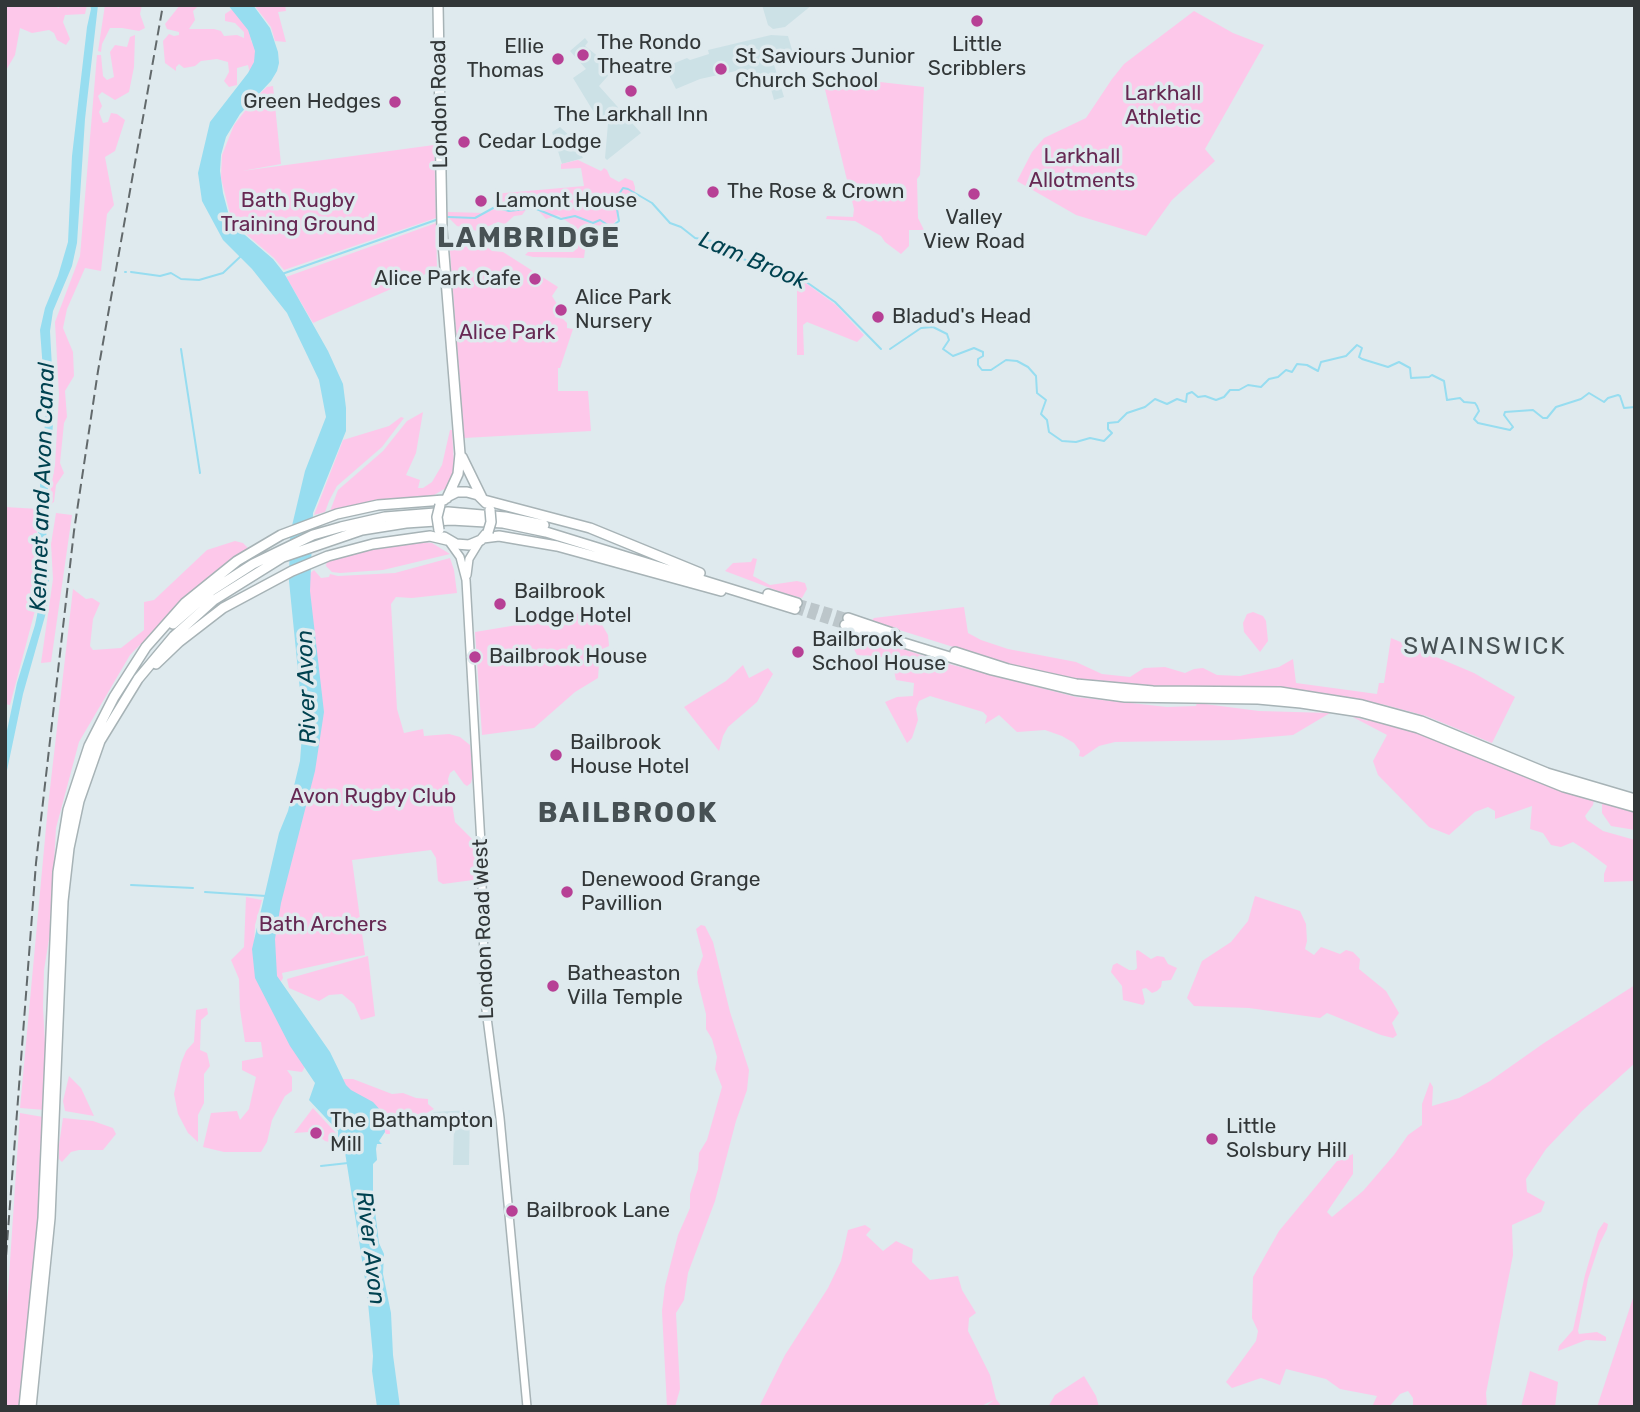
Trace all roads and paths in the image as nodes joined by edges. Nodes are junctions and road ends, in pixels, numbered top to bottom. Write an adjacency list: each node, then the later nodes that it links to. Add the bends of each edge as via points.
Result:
1 (438, 5): 2 (highway, London Road, via 441,204)
2 (459, 448): 3 (highway); 4 (highway, via 458,474)
3 (483, 499): 4 (highway, via 457,492); 6 (highway, bridge, via 491,522); 8 (highway, via 590,528)
4 (444, 501): 7 (highway, bridge, via 437,517 439,530); 12 (highway, via 378,505 337,514 281,535 237,561 163,626)
5 (341, 531): 8 (highway, via 407,514 505,517 567,531); 10 (highway, via 451,520 503,523 556,534); 12 (highway, via 313,536 235,574 170,627); 13 (highway, via 234,586 193,618 150,664 108,725)
6 (484, 537): 7 (highway, via 462,546); 9 (street, London Road West, via 469,559); 10 (highway, via 557,546)
7 (448, 541): 9 (street, London Road West, via 460,557); 13 (highway, via 430,536 405,538 344,551 292,571 233,602 178,642 148,673 118,715)
8 (701, 574): 10 (highway, via 796,606)
9 (466, 580): 19 (street, London Road West, via 485,1001)
10 (777, 604)
11 (847, 622): 14 (highway, via 1076,684 1153,691 1280,692 1362,705 1422,721)
12 (114, 697): 17 (highway, via 78,775 61,848 43,1218)
13 (91, 766): 18 (highway, via 76,813 66,872 50,1205)
14 (1616, 798): 15 (highway); 16 (highway)
15 (1635, 799)
16 (1635, 807)
17 (24, 1407)
18 (31, 1407)
19 (527, 1407)

